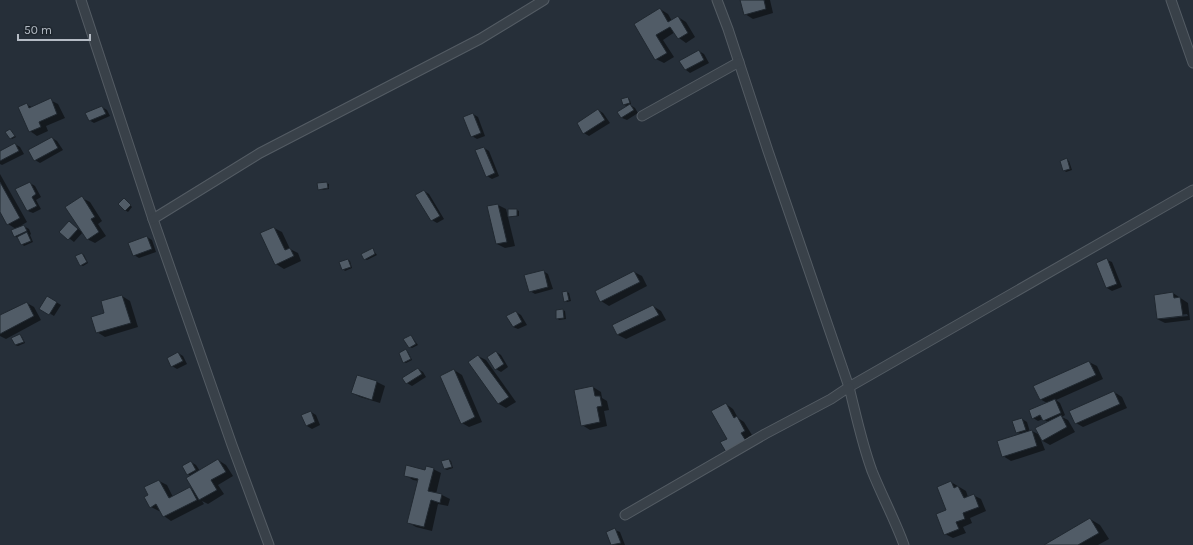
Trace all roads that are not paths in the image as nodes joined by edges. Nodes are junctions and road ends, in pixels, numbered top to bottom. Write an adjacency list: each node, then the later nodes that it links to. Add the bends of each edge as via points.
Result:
1 (80, 0): 9 (street)
2 (544, 0): 9 (street, via 480,38 260,153)
3 (717, 0): 5 (street)
4 (1171, 0): 6 (street)
5 (739, 62): 7 (street); 10 (street)
6 (1193, 63)
7 (642, 116)
8 (1193, 190): 10 (street)
9 (153, 219): 12 (street)
10 (849, 387): 11 (street); 13 (street, via 871,469)
11 (624, 515)
12 (269, 545)
13 (904, 545)

